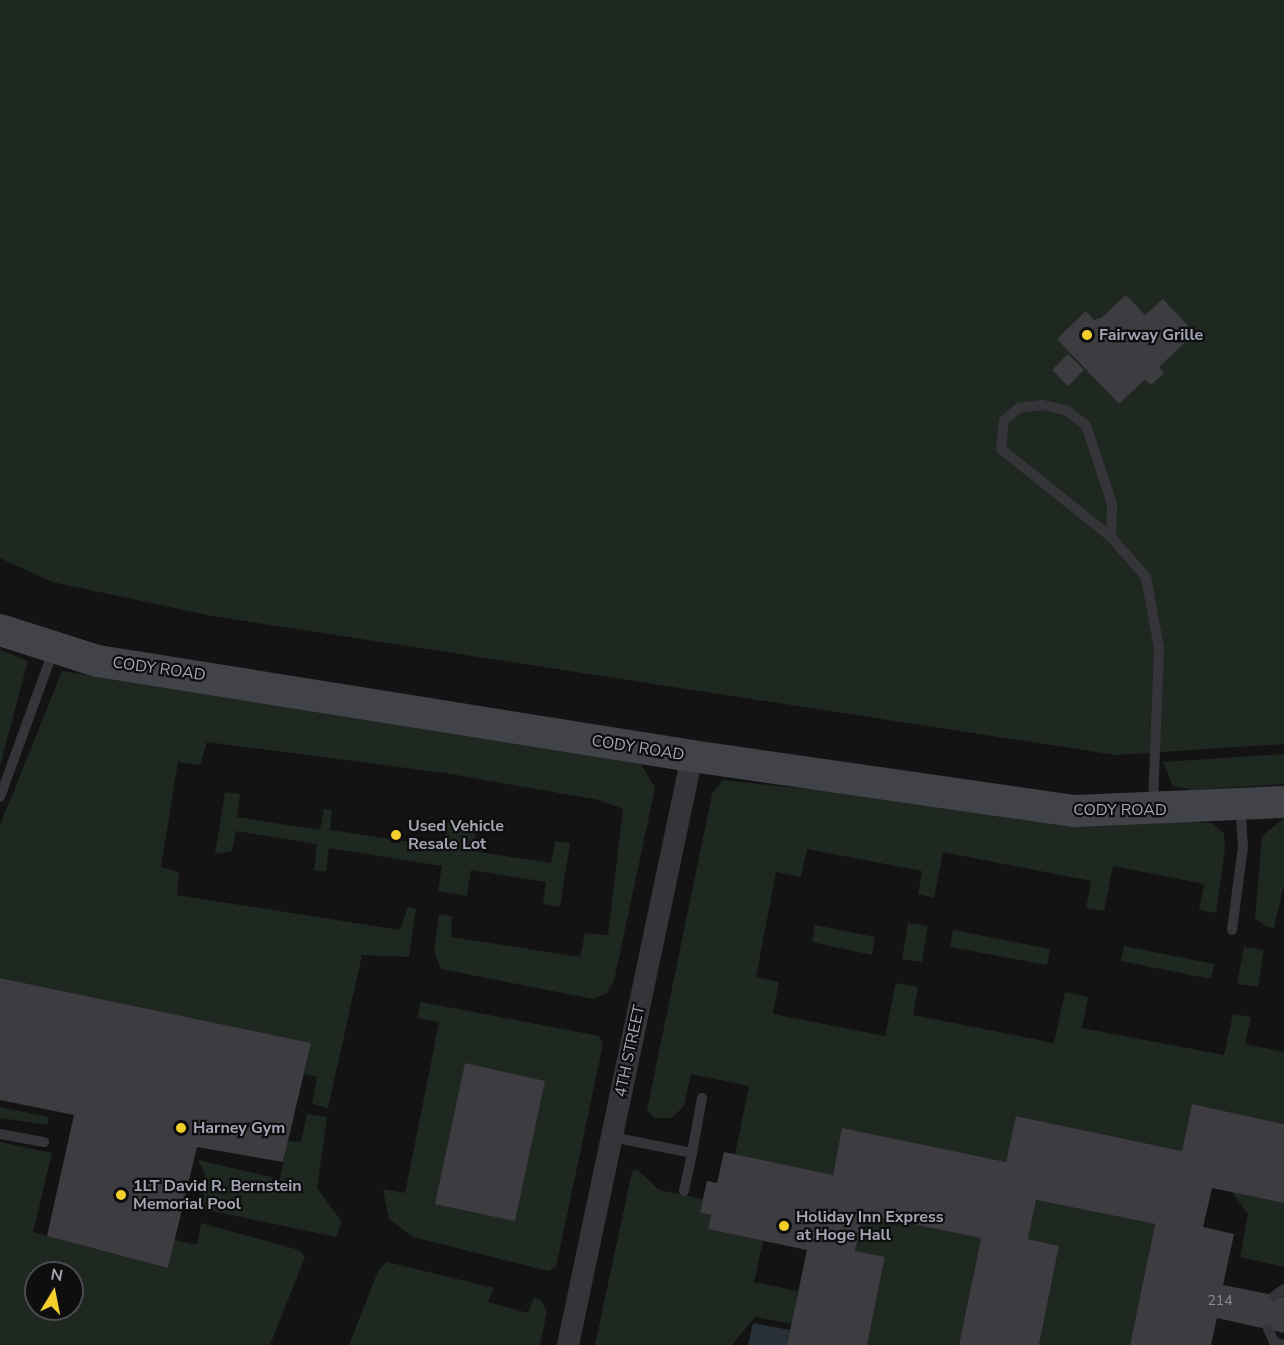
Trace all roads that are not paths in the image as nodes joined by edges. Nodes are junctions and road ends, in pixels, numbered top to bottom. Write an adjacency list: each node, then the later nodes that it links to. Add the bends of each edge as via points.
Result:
1 (1111, 537): 1 (lane, via 1001,449 1004,420 1019,408 1042,405 1066,410 1086,425 1112,504); 8 (lane, via 1146,577 1155,604)
2 (0, 630): 3 (street, CODY ROAD)
3 (54, 650): 4 (street, CODY ROAD); 5 (lane)
4 (692, 756): 8 (street, CODY ROAD, via 1076,811); 12 (street, 4TH STREET)
5 (0, 796)
6 (1284, 802): 7 (street, CODY ROAD)
7 (1240, 805): 8 (street, CODY ROAD); 9 (lane, via 1243,846)
8 (1154, 811)
9 (1232, 930)
10 (702, 1098): 14 (lane)
11 (0, 1134): 13 (lane)
12 (612, 1137): 14 (lane); 19 (street, 4TH STREET)
13 (44, 1142)
14 (692, 1153): 15 (lane)
15 (684, 1191)
16 (1284, 1289): 17 (lane)
17 (1274, 1296)
18 (1268, 1329): 20 (lane, via 1274,1342)
19 (568, 1345)
20 (1284, 1345)

